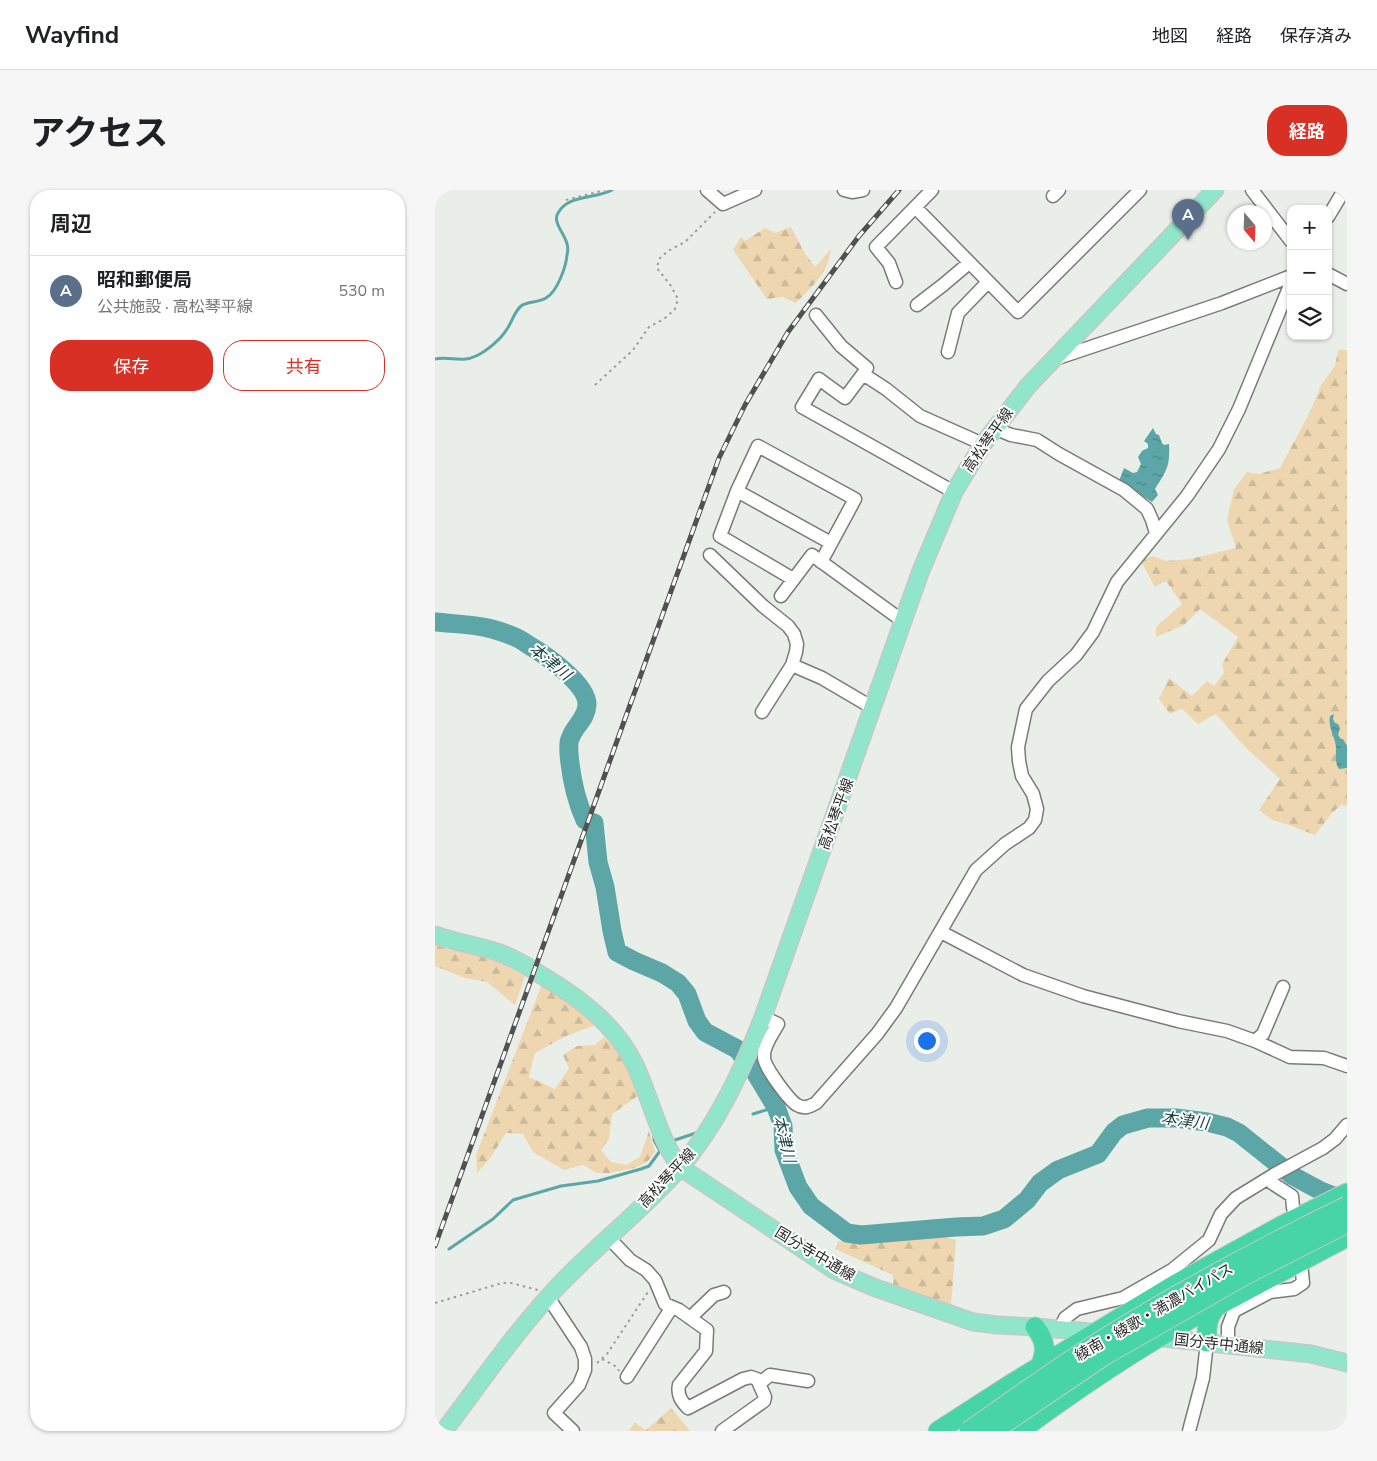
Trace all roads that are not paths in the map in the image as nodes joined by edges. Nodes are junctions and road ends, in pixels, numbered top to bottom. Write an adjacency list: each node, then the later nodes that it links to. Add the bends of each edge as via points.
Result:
1 (707, 190): 2 (street, via 723,204)
2 (755, 190)
3 (844, 190): 4 (street)
4 (863, 190)
5 (932, 190): 10 (street)
6 (1139, 190): 17 (street, via 1019,312)
7 (1215, 190): 23 (main road, 高松琴平線)
8 (1252, 190): 12 (street)
9 (1344, 190): 11 (street)
10 (915, 207): 13 (street); 16 (street, via 875,247 889,263)
11 (1332, 210)
12 (1287, 236)
13 (969, 263): 17 (street); 20 (street)
14 (1332, 276): 18 (street)
15 (1287, 278): 23 (street)
16 (896, 282)
17 (988, 282): 22 (street, via 958,313)
18 (1347, 284)
19 (1287, 293): 29 (street, via 1219,449 1187,496)
20 (917, 305)
21 (816, 315): 24 (street, via 841,346 867,368)
22 (948, 352)
23 (1054, 359): 25 (main road, 高松琴平線)
24 (863, 374): 26 (street, via 920,416); 28 (street, via 845,398 819,379 802,406)
25 (995, 428): 26 (main road, 高松琴平線); 29 (street, via 1037,440 1124,490 1147,508)
26 (983, 444): 28 (main road, 高松琴平線)
27 (737, 491): 30 (street); 30 (street, via 758,446 855,499); 33 (street, via 720,536)
28 (954, 492): 35 (main road, 高松琴平線, via 920,573)
29 (1155, 533): 39 (street, via 1117,582 1093,632 1026,709 1018,747 1019,761 1022,776 1033,794 1037,809 1035,820 977,870)
30 (831, 543): 32 (street)
31 (710, 555): 36 (street, via 788,626 797,644)
32 (821, 562): 33 (street, via 811,555); 35 (street)
33 (793, 580): 34 (street)
34 (781, 596)
35 (904, 622): 37 (main road, 高松琴平線)
36 (792, 664): 37 (street); 38 (street)
37 (873, 708): 42 (main road, 高松琴平線)
38 (762, 712)
39 (941, 932): 42 (street, via 877,1034 816,1103 808,1107 791,1101 766,1065 765,1050 778,1024); 43 (street, via 1023,975 1083,996)
40 (435, 935): 46 (main road, 国分寺中通線, via 519,961 574,995 595,1013 626,1048 635,1064)
41 (1283, 987): 43 (street, via 1263,1034)
42 (763, 1017): 46 (main road, 高松琴平線, via 740,1072 706,1133)
43 (1255, 1040): 44 (street, via 1290,1057 1324,1058)
44 (1347, 1066)
45 (1347, 1124): 47 (street, via 1323,1148)
46 (680, 1168): 52 (main road, 高松琴平線); 60 (main road, 国分寺中通線, via 834,1270 966,1320)
47 (1272, 1176): 50 (street, via 1272,1182 1292,1196); 61 (street, via 1236,1198 1221,1214 1209,1240 1172,1270 1123,1298 1077,1309 1065,1318)
48 (1347, 1193): 50 (highway)
49 (1347, 1206): 75 (highway, 綾南・綾歌・満濃バイパス, bridge, via 1137,1319)
50 (1301, 1210): 62 (highway)
51 (1347, 1223): 76 (highway, 綾南・綾歌・満濃バイパス, bridge, via 1245,1275 1139,1335)
52 (608, 1237): 56 (main road, 高松琴平線); 58 (street, via 630,1260 645,1270 657,1284 663,1301)
53 (1343, 1239): 57 (highway)
54 (1302, 1272): 65 (street, via 1303,1283 1294,1289 1269,1292 1234,1311 1228,1327)
55 (724, 1292): 59 (street, via 714,1295)
56 (548, 1297): 71 (main road, 高松琴平線); 72 (street, via 581,1347 585,1359 579,1385 554,1413)
57 (1227, 1299): 63 (highway); 64 (highway, via 1209,1317)
58 (672, 1308): 59 (street); 68 (street)
59 (690, 1318): 70 (street, via 707,1330 706,1351 679,1385 681,1401 688,1408 743,1379 757,1378)
60 (1035, 1326): 61 (main road, 国分寺中通線); 67 (highway, via 1045,1346)
61 (1060, 1329): 62 (main road, 国分寺中通線)
62 (1097, 1332): 63 (main road, 国分寺中通線); 67 (highway)
63 (1157, 1338): 64 (main road, 国分寺中通線); 77 (highway, via 1111,1366)
64 (1207, 1342): 65 (main road, 国分寺中通線); 78 (street, via 1203,1378)
65 (1228, 1344): 66 (main road, 国分寺中通線, via 1311,1354)
66 (1347, 1363)
67 (1039, 1368): 74 (highway)
68 (627, 1377)
69 (807, 1381): 70 (street, via 770,1375)
70 (760, 1383): 73 (street, via 764,1400)
71 (444, 1431)
72 (573, 1431)
73 (722, 1431)
74 (938, 1431)
75 (969, 1431)
76 (993, 1431)
77 (1020, 1431)
78 (1189, 1431)

